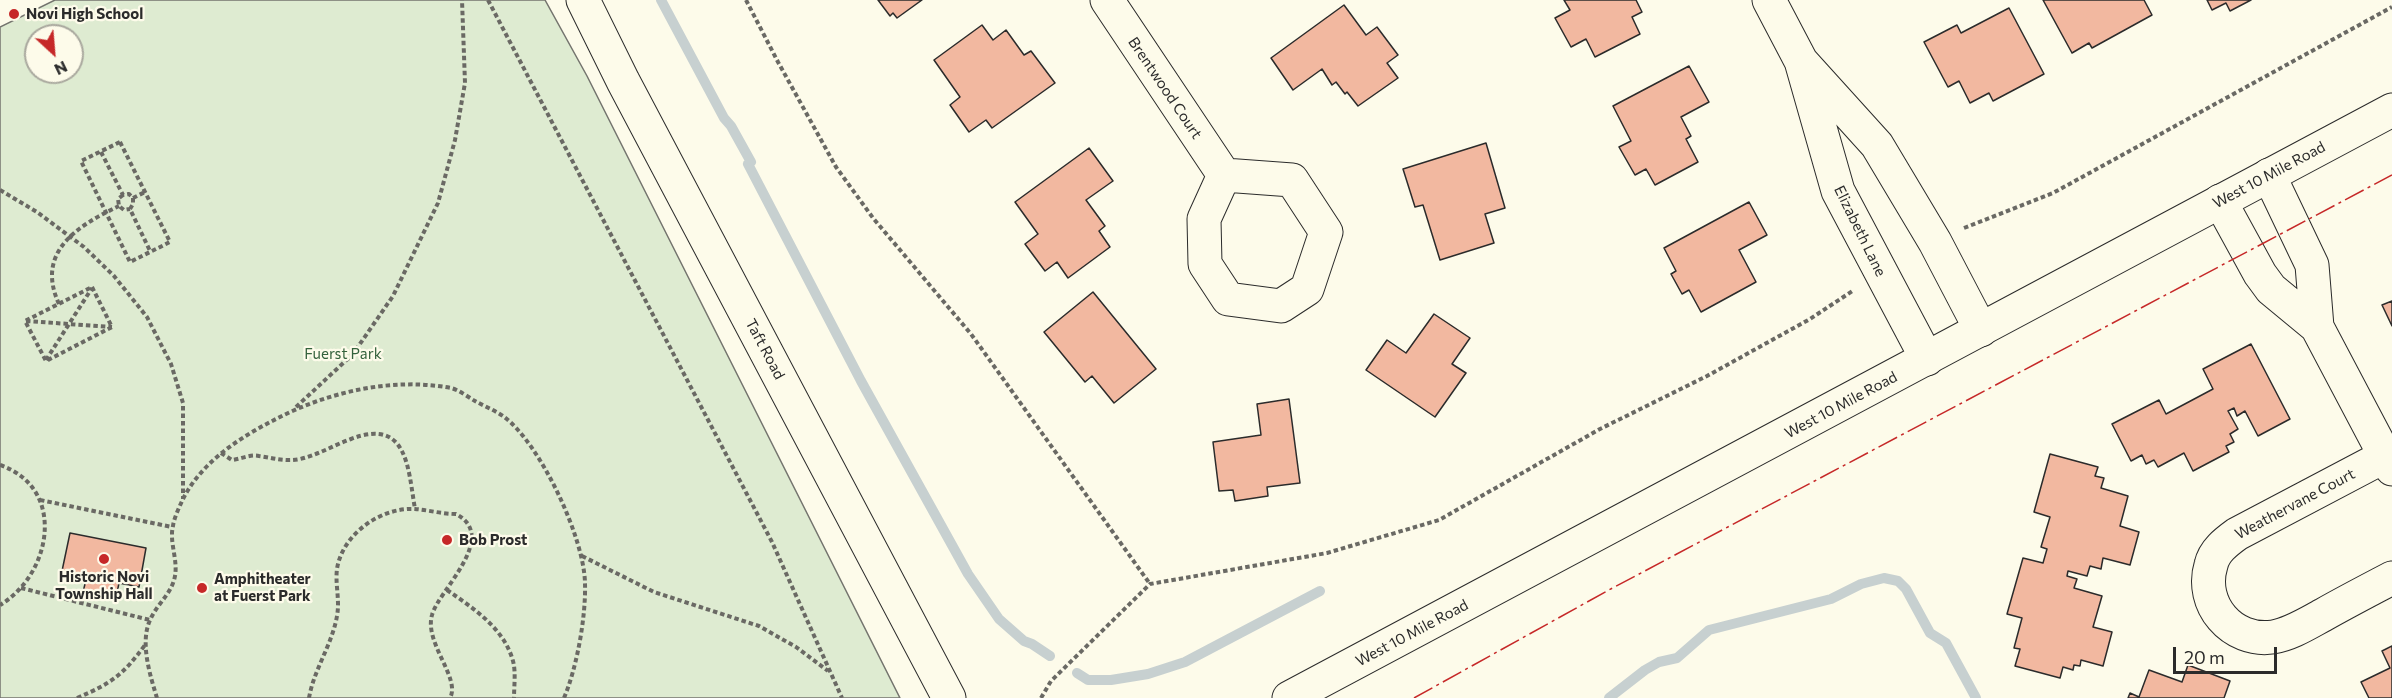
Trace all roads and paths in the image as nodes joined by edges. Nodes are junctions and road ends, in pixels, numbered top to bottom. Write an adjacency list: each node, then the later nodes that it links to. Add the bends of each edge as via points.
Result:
1 (462, 0): 34 (path, via 465,83 438,203 393,296 360,345)
2 (488, 0): 50 (path, via 772,542)
3 (583, 0): 58 (street, Taft Road)
4 (746, 0): 44 (path, via 836,167 873,218 971,334)
5 (1107, 0): 11 (street, Brentwood Court)
6 (1780, 4): 8 (street, Elizabeth Lane)
7 (2392, 7): 21 (path, via 2053,193)
8 (1801, 61): 31 (street, Elizabeth Lane, via 1877,145 1935,242); 32 (street, Elizabeth Lane, via 1838,191)
9 (2392, 110): 12 (street, West 10 Mile Road)
10 (101, 152): 14 (path, via 120,142); 15 (path); 20 (path, via 81,161)
11 (1224, 175)
12 (2269, 175): 17 (street, West 10 Mile Road); 30 (street, Weathervane Court, via 2312,265)
13 (0, 190): 22 (path)
14 (145, 192): 16 (path); 23 (path, via 170,242)
15 (123, 195): 16 (path); 18 (path, via 118,199)
16 (133, 198): 19 (path)
17 (2220, 201): 30 (street, Weathervane Court, via 2259,274); 31 (street, West 10 Mile Road)
18 (119, 206): 19 (path); 20 (path)
19 (130, 209): 23 (path)
20 (105, 212): 22 (path); 23 (path, via 130,262)
21 (1959, 231)
22 (69, 236): 26 (path, via 50,271); 39 (path, via 121,284 147,317 171,364 183,404)
23 (150, 251)
24 (1860, 285): 44 (path, via 1790,330 1600,429 1439,520 1327,553)
25 (92, 287): 26 (path); 28 (path); 29 (path)
26 (59, 304): 27 (path)
27 (26, 321): 28 (path); 33 (path)
28 (68, 325): 29 (path); 33 (path)
29 (112, 327): 33 (path)
30 (2317, 327): 36 (street, Weathervane Court)
31 (1981, 330): 32 (street, West 10 Mile Road)
32 (1927, 359): 60 (street, West 10 Mile Road)
33 (46, 361)
34 (293, 410): 35 (path, via 238,439); 42 (path, via 366,388 453,388 504,416 530,445 556,489)
35 (221, 453): 39 (path); 40 (path, via 232,460 253,455 274,460 299,459 354,438 385,434 405,453)
36 (2388, 463): 43 (street, Weathervane Court, via 2226,542 2211,564 2210,596 2217,614 2231,627 2260,637 2274,636)
37 (0, 465): 38 (path, via 24,480)
38 (40, 500): 41 (path); 45 (path, via 44,546)
39 (183, 500): 41 (path)
40 (415, 509): 46 (path, via 456,514 468,529 470,542 465,560); 53 (path, via 393,512 363,527 346,547 337,570 338,614 325,656 311,681)
41 (172, 527): 48 (path, via 175,576 170,591)
42 (581, 555): 50 (path, via 654,592 759,626); 56 (path, via 585,583 581,624)
43 (2392, 578)
44 (1150, 584): 59 (path, via 1051,681)
45 (21, 588): 47 (path); 48 (path)
46 (447, 590): 54 (path, via 436,603 430,627 452,680); 55 (path, via 495,627 507,645 514,662)
47 (0, 604)
48 (150, 620): 49 (path)
49 (146, 644): 51 (path, via 117,678); 52 (path)
50 (830, 673): 57 (path)
51 (77, 698)
52 (157, 698)
53 (309, 698)
54 (450, 698)
55 (513, 698)
56 (564, 698)
57 (842, 698)
58 (949, 698)
59 (1041, 698)
60 (1289, 698)

